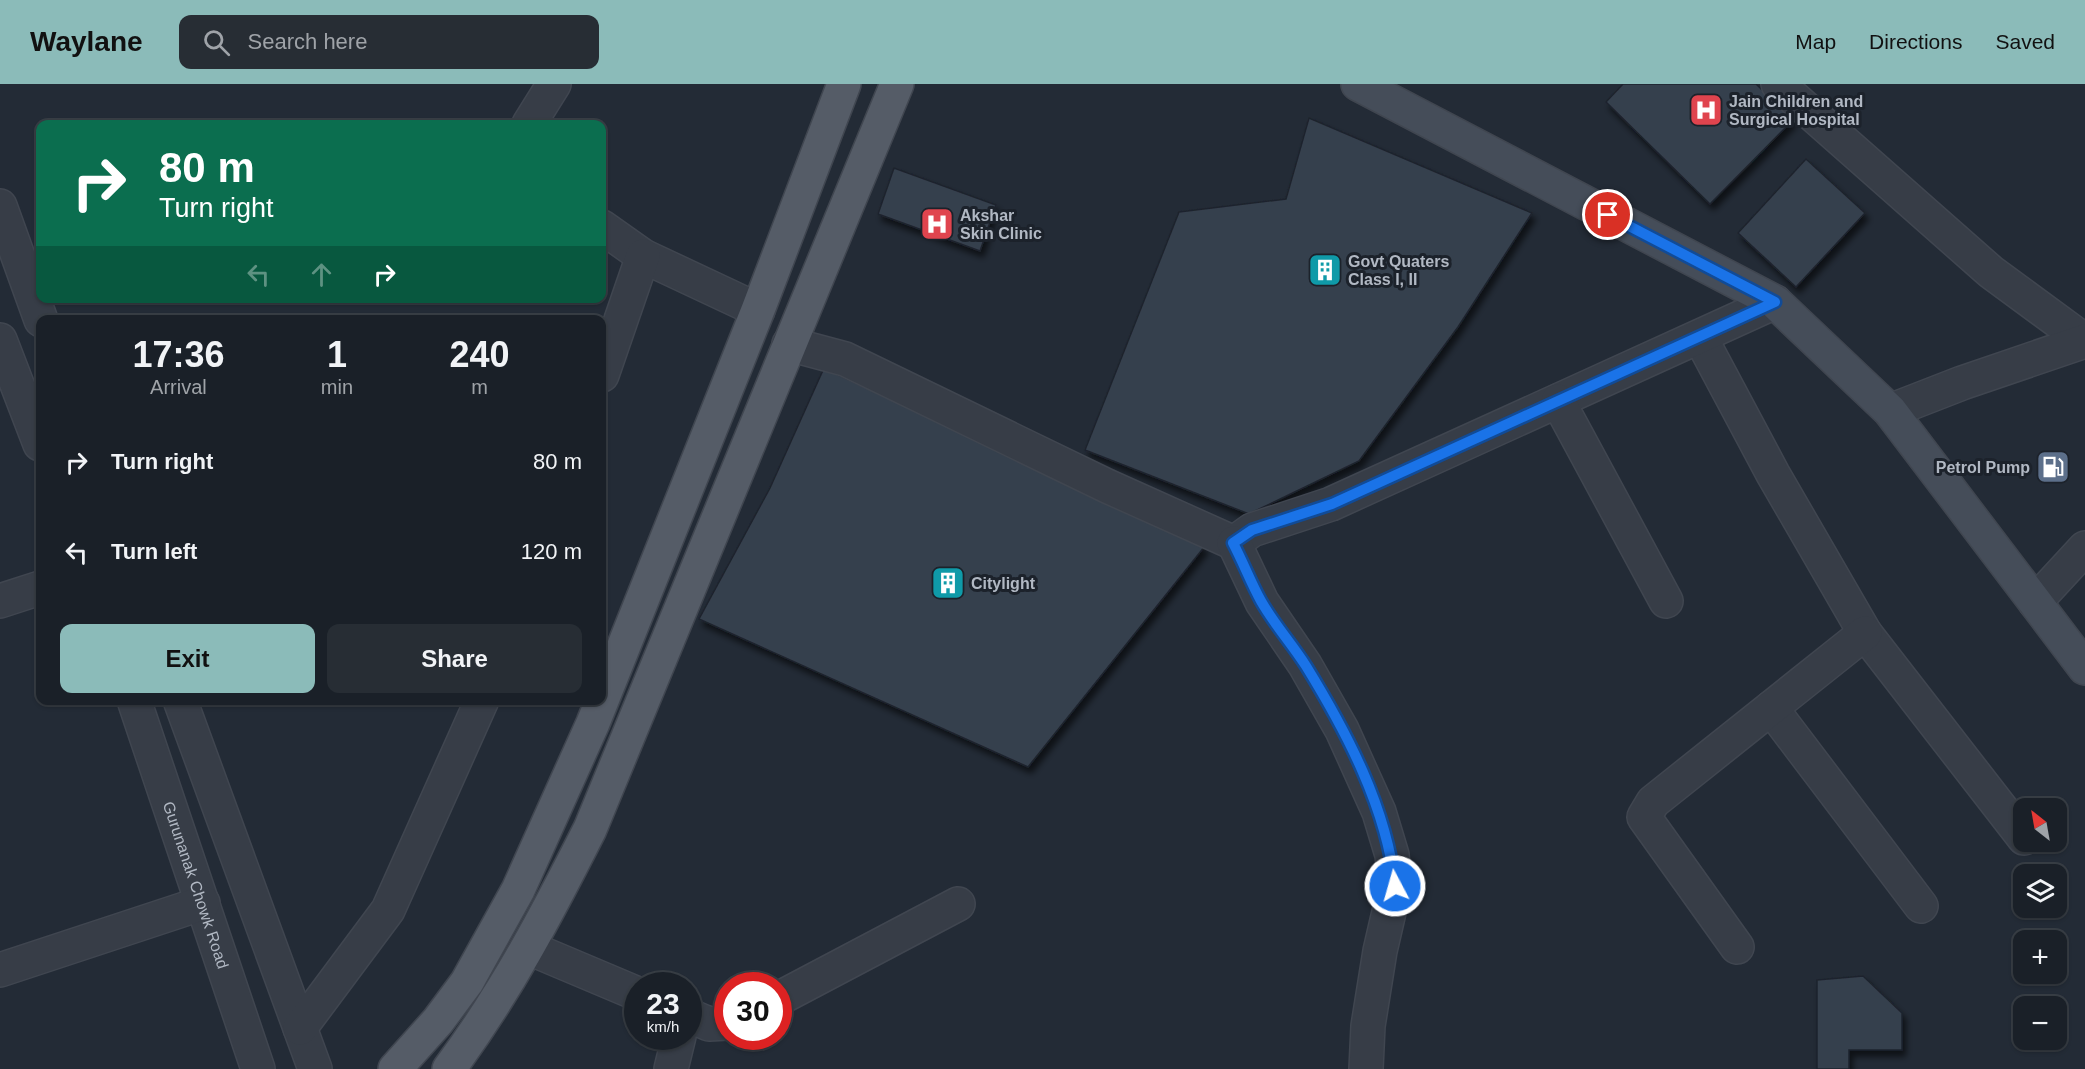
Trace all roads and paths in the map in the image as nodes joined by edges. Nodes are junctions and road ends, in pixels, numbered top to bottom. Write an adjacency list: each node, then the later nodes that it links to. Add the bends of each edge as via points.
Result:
1 (554, 84): 6 (street)
2 (844, 84): 11 (main road)
3 (897, 84): 16 (main road)
4 (1358, 84): 10 (main road)
5 (1778, 84): 15 (street, via 1991,272)
6 (532, 120)
7 (0, 206): 12 (street)
8 (606, 230): 9 (street)
9 (643, 256): 11 (street); 17 (street)
10 (1775, 302): 13 (street); 19 (main road)
11 (758, 310): 29 (main road)
12 (39, 315)
13 (1700, 337): 18 (street); 27 (street)
14 (0, 340): 20 (street)
15 (2085, 341): 19 (street)
16 (789, 344): 21 (street, via 845,359); 40 (main road, via 590,829)
17 (606, 363)
18 (1558, 401): 21 (street, via 1332,504 1252,530); 25 (street)
19 (1890, 411): 26 (main road)
20 (36, 434)
21 (1233, 543): 51 (street, via 1262,602 1305,665 1342,730 1379,812 1392,855 1395,886 1376,972)
22 (2085, 548): 26 (street)
23 (36, 589): 24 (street)
24 (0, 601)
25 (1666, 601)
26 (2035, 602): 28 (main road)
27 (1865, 633): 34 (street); 35 (street)
28 (2085, 668)
29 (606, 690)
30 (136, 705): 36 (street, Gurunanak Chowk Road)
31 (182, 705): 44 (street)
32 (480, 705): 44 (street, via 388,910)
33 (600, 705): 48 (main road, via 518,890 466,982)
34 (1771, 708): 38 (street); 39 (street, via 1653,802 1644,817)
35 (2013, 825)
36 (203, 903): 41 (street); 46 (street, Gurunanak Chowk Road)
37 (957, 904): 43 (street)
38 (1921, 906)
39 (1737, 947)
40 (530, 948): 42 (street); 49 (main road, via 483,1024)
41 (0, 970)
42 (624, 988)
43 (792, 992)
44 (300, 1028): 47 (street)
45 (676, 1050): 50 (street)
46 (258, 1069)
47 (315, 1069)
48 (395, 1069)
49 (449, 1069)
50 (671, 1069)
51 (1366, 1069)

